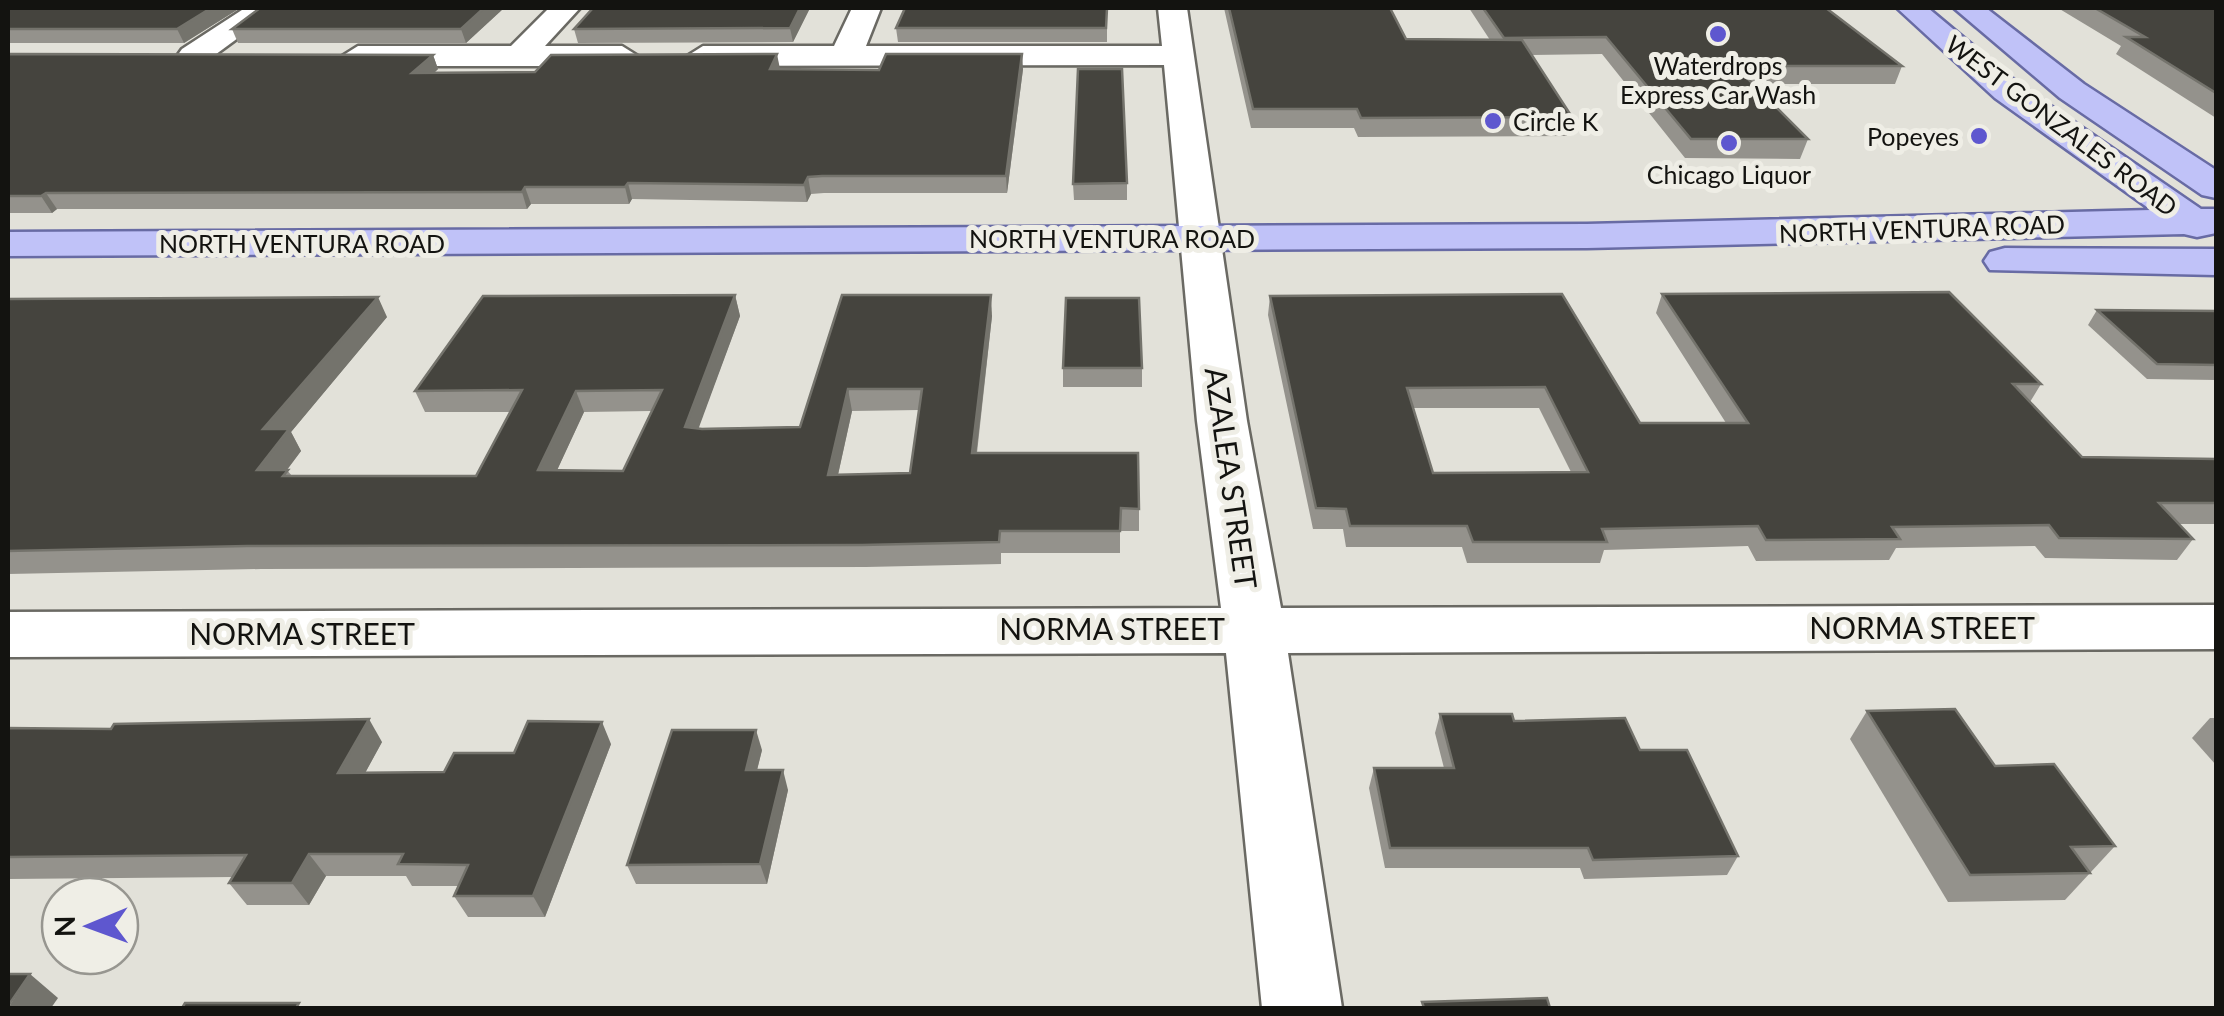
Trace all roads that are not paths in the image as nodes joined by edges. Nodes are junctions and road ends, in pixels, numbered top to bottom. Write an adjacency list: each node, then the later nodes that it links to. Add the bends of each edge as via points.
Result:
1 (264, 8): 9 (street)
2 (565, 8): 12 (street)
3 (866, 8): 13 (street)
4 (1173, 8): 7 (street, AZALEA STREET)
5 (1911, 8): 15 (main road, WEST GONZALES ROAD, via 2007,91)
6 (1968, 8): 14 (main road, WEST GONZALES ROAD, via 2072,91)
7 (1180, 55): 13 (street); 17 (street, AZALEA STREET)
8 (156, 56): 9 (street)
9 (192, 56): 10 (street)
10 (250, 56)
11 (327, 56): 12 (street)
12 (519, 56): 13 (street)
13 (846, 56)
14 (2216, 187)
15 (2208, 227): 17 (main road, NORTH VENTURA ROAD, via 1902,225)
16 (8, 244): 17 (main road, NORTH VENTURA ROAD)
17 (1203, 255): 18 (main road, NORTH VENTURA ROAD, via 1812,267 1921,260); 19 (main road, NORTH VENTURA ROAD); 20 (street, AZALEA STREET)
18 (2216, 262)
19 (8, 277)
20 (1254, 627): 21 (street, NORMA STREET); 22 (street, NORMA STREET); 23 (street, AZALEA STREET)
21 (2216, 627)
22 (8, 635)
23 (1302, 1008)

